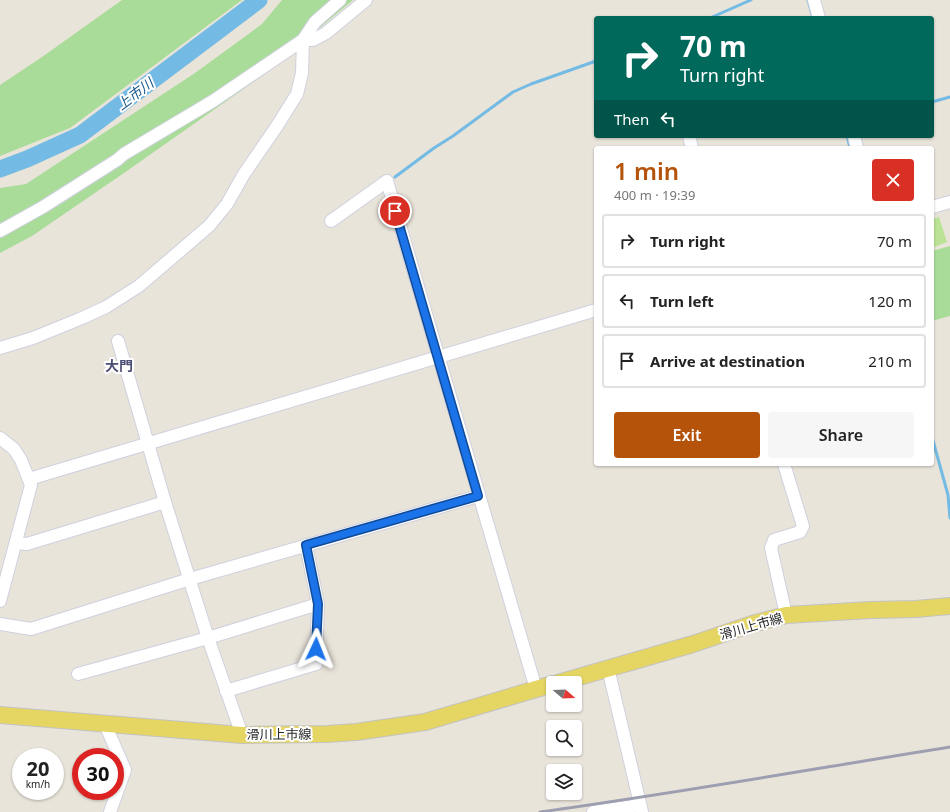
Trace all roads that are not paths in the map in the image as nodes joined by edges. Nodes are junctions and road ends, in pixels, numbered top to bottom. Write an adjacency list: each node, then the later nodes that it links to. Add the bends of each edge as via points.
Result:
1 (340, 0): 5 (street, via 314,22)
2 (366, 0): 5 (street, via 326,33 313,40)
3 (814, 0): 4 (street)
4 (818, 16)
5 (303, 40): 9 (street, via 212,101 43,207); 12 (street, via 302,73 297,94 227,204 210,226 139,286 106,307 33,338)
6 (950, 202): 7 (street)
7 (934, 207)
8 (331, 221): 13 (street, via 387,181)
9 (0, 231)
10 (594, 311): 13 (street)
11 (118, 341): 15 (street)
12 (0, 348)
13 (438, 358): 15 (street); 18 (street)
14 (0, 438): 17 (street, via 14,450)
15 (148, 443): 17 (street); 19 (street)
16 (785, 466): 26 (street, via 803,526 800,532 774,540 771,548)
17 (29, 479): 20 (street, via 30,490)
18 (478, 496): 21 (street); 33 (street)
19 (165, 502): 20 (street, via 27,544); 22 (street)
20 (16, 543): 23 (street)
21 (306, 545): 22 (street); 24 (street)
22 (190, 579): 27 (street, via 31,629); 28 (street)
23 (0, 601)
24 (318, 604): 28 (street); 34 (street, via 316,664)
25 (950, 606): 26 (main road, 滑川上市線)
26 (786, 615): 29 (main road, 滑川上市線)
27 (0, 624)
28 (208, 638): 30 (street); 34 (street)
29 (608, 668): 31 (main road, 滑川上市線); 38 (street)
30 (78, 674)
31 (581, 676)
32 (546, 686): 33 (main road, 滑川上市線)
33 (536, 689): 37 (main road, 滑川上市線, via 425,722 356,732)
34 (226, 691): 37 (street)
35 (0, 715): 36 (main road, 滑川上市線)
36 (105, 724): 37 (main road, 滑川上市線); 39 (street, via 124,770)
37 (242, 735)
38 (641, 809): 40 (street)
39 (110, 812)
40 (593, 812)

